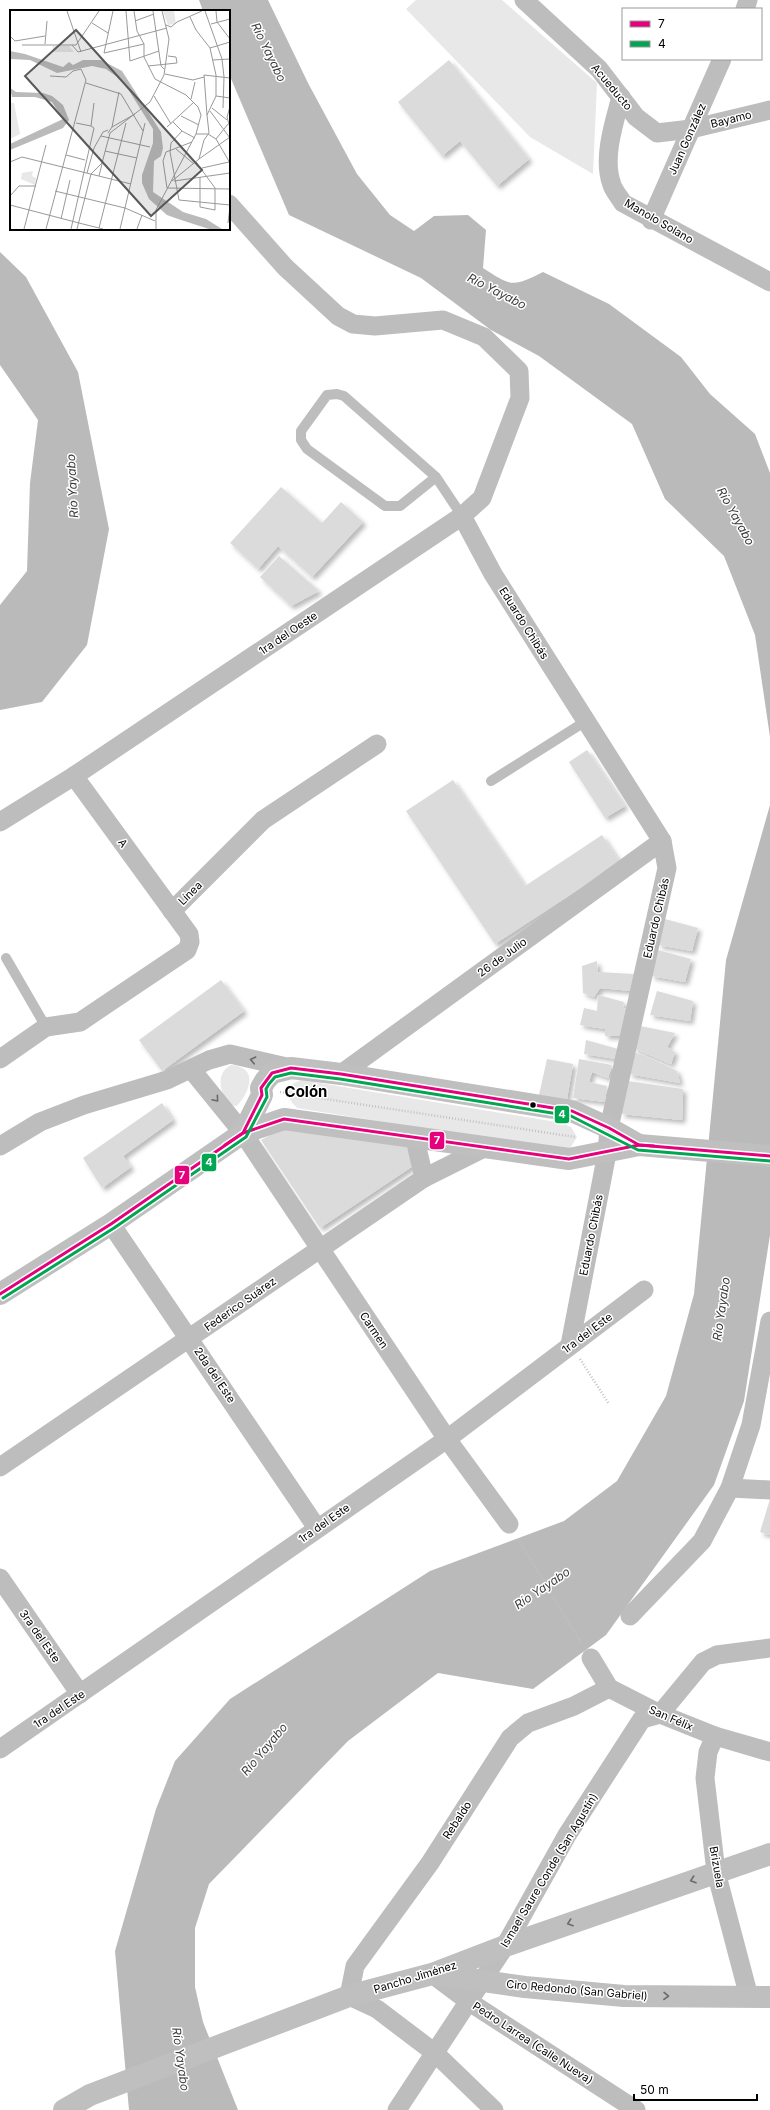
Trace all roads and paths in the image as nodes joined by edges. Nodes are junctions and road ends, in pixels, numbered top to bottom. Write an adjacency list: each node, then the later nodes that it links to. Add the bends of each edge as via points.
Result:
1 (524, 0): 3 (street, Acueducto, via 599,69)
2 (722, 60): 5 (street, Juan González)
3 (621, 97): 5 (street, Acueducto, via 636,117 657,133); 7 (street, Manolo Solano, via 609,144 612,185 623,203)
4 (770, 110): 5 (street, Bayamo)
5 (691, 129): 7 (street, Juan González)
6 (230, 205): 10 (street, 1ra del Oeste, via 285,267 338,316 353,324 375,326 443,320 484,338 519,371 520,398 482,498)
7 (652, 220): 8 (street, Manolo Solano)
8 (770, 282)
9 (436, 477): 9 (lane, via 400,506 385,506 307,449 301,440 301,431 327,396 344,396); 10 (lane)
10 (462, 516): 11 (street, Eduardo Chibás, via 493,574); 13 (street, 1ra del Oeste)
11 (586, 721): 14 (lane); 16 (street, Eduardo Chibás)
12 (377, 744): 17 (street, Línea, via 263,820)
13 (74, 776): 15 (street, 1ra del Oeste); 17 (street, A)
14 (491, 781)
15 (0, 822)
16 (662, 841): 23 (street, 26 de Julio); 28 (street, Eduardo Chibás, via 667,868)
17 (172, 911): 19 (street, Línea, via 189,934 187,950 80,1022)
18 (6, 958): 19 (lane)
19 (46, 1027): 20 (street, Línea)
20 (0, 1058)
21 (291, 1068): 22 (street, one-way to 22, via 230,1054); 23 (main road); 24 (main road, via 272,1073)
22 (191, 1069): 26 (street, Carmen, one-way to 26); 29 (street, via 167,1080 99,1100 40,1122)
23 (341, 1074): 28 (main road, via 572,1111)
24 (262, 1092): 25 (main road, via 269,1106); 26 (main road); 28 (path)
25 (284, 1119): 26 (main road); 27 (main road)
26 (243, 1133): 33 (main road); 34 (street, Carmen)
27 (415, 1139): 30 (main road); 32 (street)
28 (602, 1140): 30 (main road, via 569,1159); 31 (main road); 39 (street, Eduardo Chibás)
29 (0, 1146)
30 (484, 1148): 32 (street, Federico Suárez)
31 (770, 1156)
32 (424, 1178): 34 (street, Federico Suárez)
33 (111, 1224): 36 (main road); 38 (street, 2da del Este)
34 (320, 1250): 38 (street, Federico Suárez); 41 (street, Carmen)
35 (644, 1290): 39 (street, 1ra del Este)
36 (0, 1294)
37 (770, 1321): 43 (street, via 751,1425)
38 (190, 1339): 42 (street, Federico Suárez); 46 (street, 2da del Este)
39 (570, 1345): 40 (path); 41 (street, 1ra del Este)
40 (609, 1404)
41 (447, 1439): 45 (street, Carmen); 46 (street, 1ra del Este)
42 (0, 1467)
43 (730, 1488): 44 (street); 48 (street, via 702,1541)
44 (770, 1490)
45 (509, 1524): 50 (path)
46 (317, 1528): 52 (street, 1ra del Este)
47 (0, 1578): 52 (street, 3ra del Este)
48 (630, 1616)
49 (770, 1648): 53 (street, via 717,1655 703,1662)
50 (591, 1658): 51 (street)
51 (609, 1688): 53 (street, San Félix); 62 (street, Rebaldo, via 574,1706 528,1723 510,1738 430,1862 355,1966)
52 (80, 1694): 55 (street, 1ra del Este)
53 (660, 1714): 54 (street, San Félix); 59 (street, Ismael Saure Conde (San Agustín), via 642,1719 567,1835)
54 (715, 1736): 56 (street, San Félix); 58 (street, Brizuela, via 708,1752 705,1778)
55 (0, 1748)
56 (770, 1752)
57 (770, 1854): 58 (main road, Pancho Jiménez)
58 (716, 1872): 59 (main road, Pancho Jiménez, one-way to 59); 63 (street, Brizuela)
59 (505, 1946): 60 (main road, Pancho Jiménez); 61 (street, Ismael Saure Conde (San Agustín))
60 (432, 1974): 61 (main road, Ciro Redondo (San Gabriel)); 62 (main road, Pancho Jiménez); 65 (street, Pedro Larrea (Calle Nueva))
61 (482, 1980): 63 (main road, Ciro Redondo (San Gabriel), one-way to 63, via 525,1987 624,1996); 65 (street, Ismael Saure Conde (San Agustín))
62 (349, 1996): 66 (street, via 377,2009); 67 (main road, Pancho Jiménez, via 90,2095)
63 (749, 1997): 64 (main road, Ciro Redondo (San Gabriel))
64 (770, 1997)
65 (468, 2001): 66 (street, Ismael Saure Conde (San Agustín)); 70 (street, Pedro Larrea (Calle Nueva))
66 (435, 2053): 68 (street, Ismael Saure Conde (San Agustín)); 69 (street)
67 (64, 2110)
68 (397, 2110)
69 (494, 2110)
70 (636, 2110)

